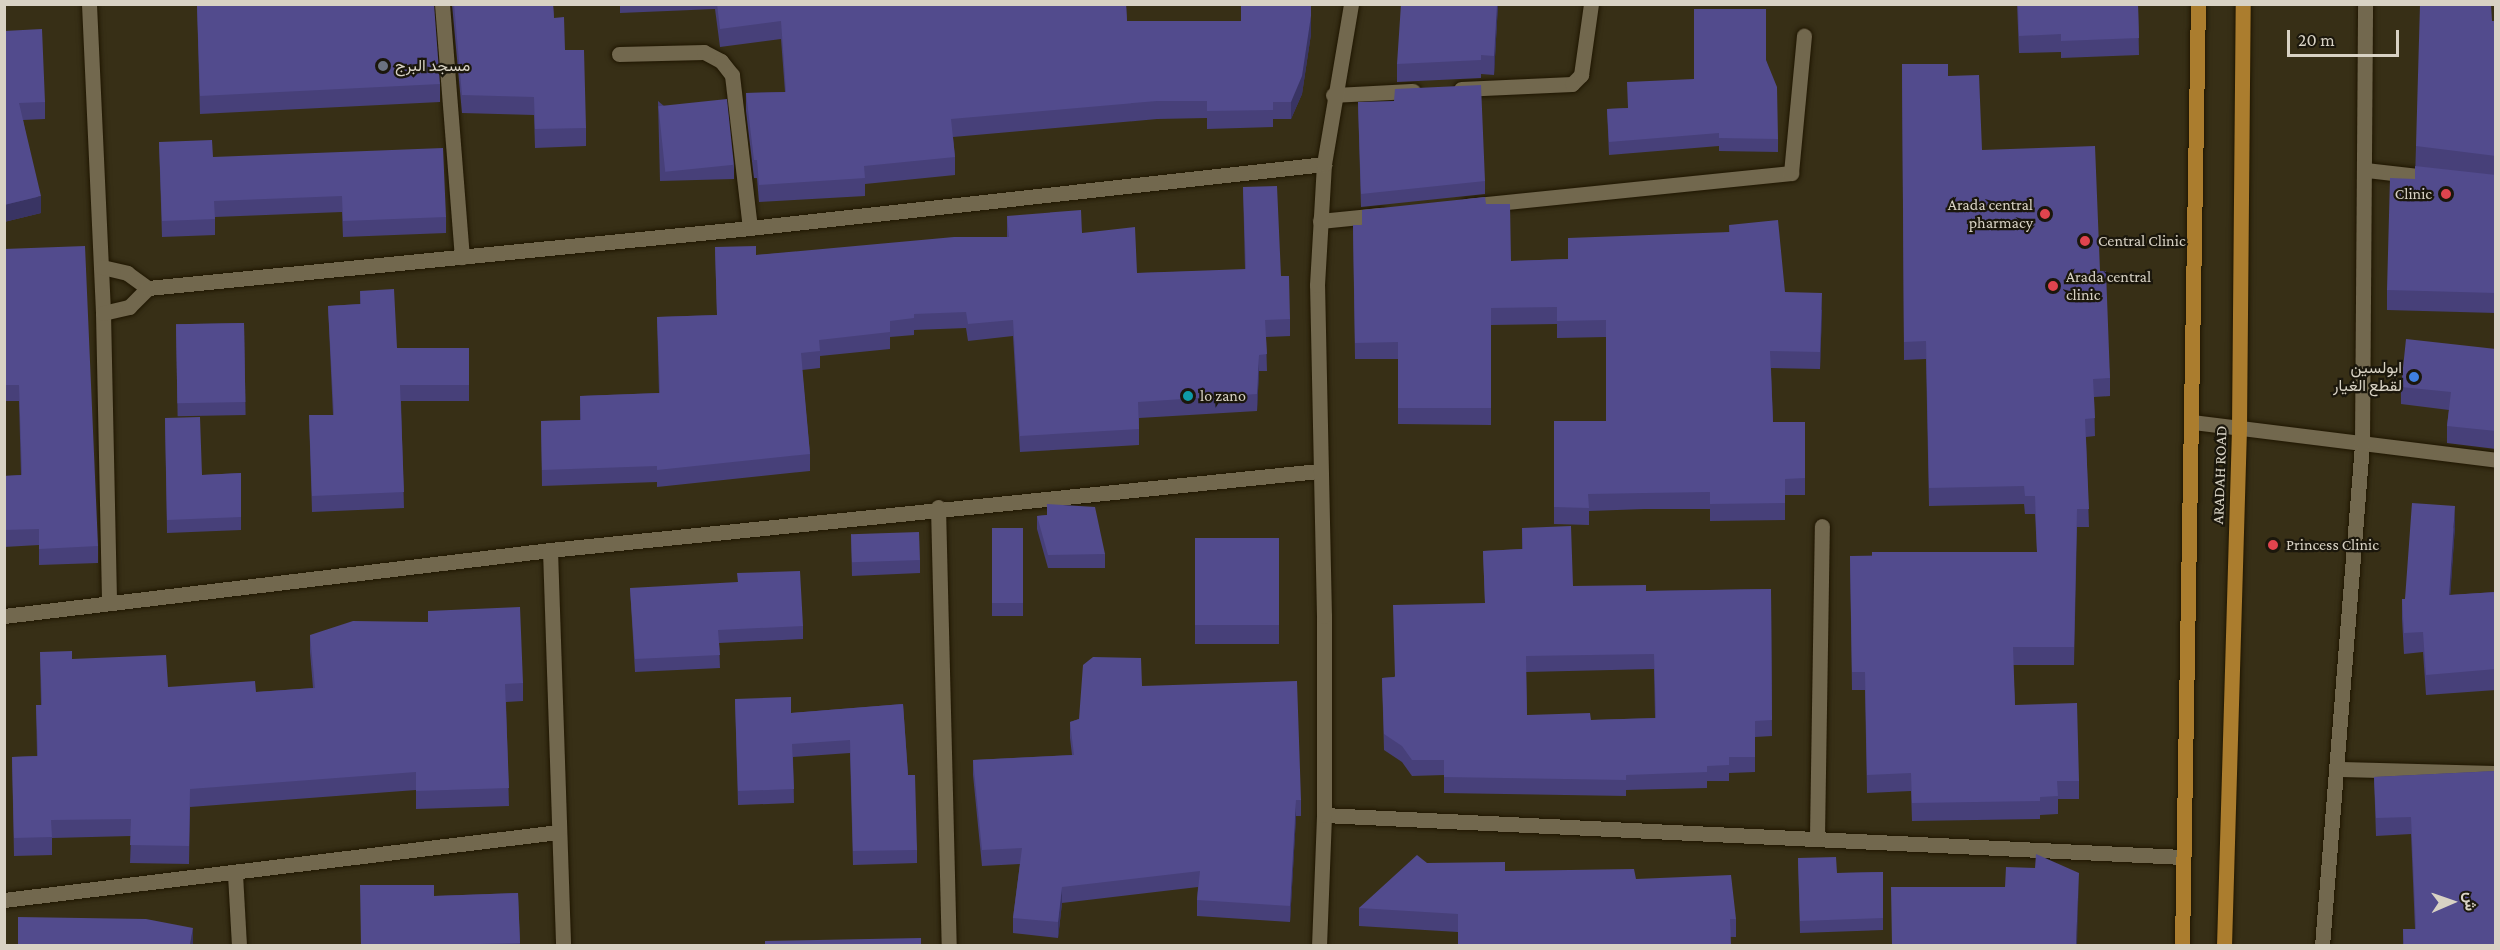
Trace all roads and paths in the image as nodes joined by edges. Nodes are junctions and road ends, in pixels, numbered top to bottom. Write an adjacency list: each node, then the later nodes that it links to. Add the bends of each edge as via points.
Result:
1 (89, 4): 19 (street)
2 (442, 4): 18 (street)
3 (1351, 4): 10 (street)
4 (1591, 4): 10 (street, via 1581,75 1572,84)
5 (2198, 4): 22 (main road, ARADAH ROAD)
6 (2242, 4): 23 (main road, ARADAH ROAD)
7 (2365, 4): 12 (street)
8 (1804, 36): 14 (street, via 1791,173)
9 (619, 54): 17 (street, via 704,52 721,61 732,75)
10 (1333, 95): 11 (street)
11 (1324, 164): 16 (street); 17 (street)
12 (2366, 170): 13 (street); 24 (street)
13 (2449, 180)
14 (1449, 208)
15 (1402, 213): 16 (street)
16 (1320, 221): 26 (street)
17 (750, 228): 18 (street)
18 (462, 257): 20 (street)
19 (102, 267): 20 (street, via 127,273); 21 (street)
20 (148, 288): 21 (street, via 129,307)
21 (103, 313): 30 (street)
22 (2193, 422): 23 (street); 37 (main road, ARADAH ROAD)
23 (2239, 429): 24 (street); 45 (main road, ARADAH ROAD)
24 (2362, 444): 25 (street); 32 (street)
25 (2496, 460)
26 (1319, 471): 27 (street); 34 (street)
27 (938, 507): 29 (street); 42 (street)
28 (1822, 526): 36 (street)
29 (549, 550): 30 (street); 35 (street)
30 (110, 602): 31 (street)
31 (4, 616)
32 (2339, 769): 33 (street); 46 (street)
33 (2496, 773)
34 (1324, 814): 36 (street); 43 (street)
35 (559, 832): 38 (street); 41 (street)
36 (1817, 836): 37 (street)
37 (2183, 857): 44 (main road, ARADAH ROAD)
38 (235, 874): 39 (street); 40 (street)
39 (4, 900)
40 (239, 945)
41 (563, 945)
42 (949, 945)
43 (1319, 945)
44 (2182, 945)
45 (2224, 945)
46 (2322, 945)

